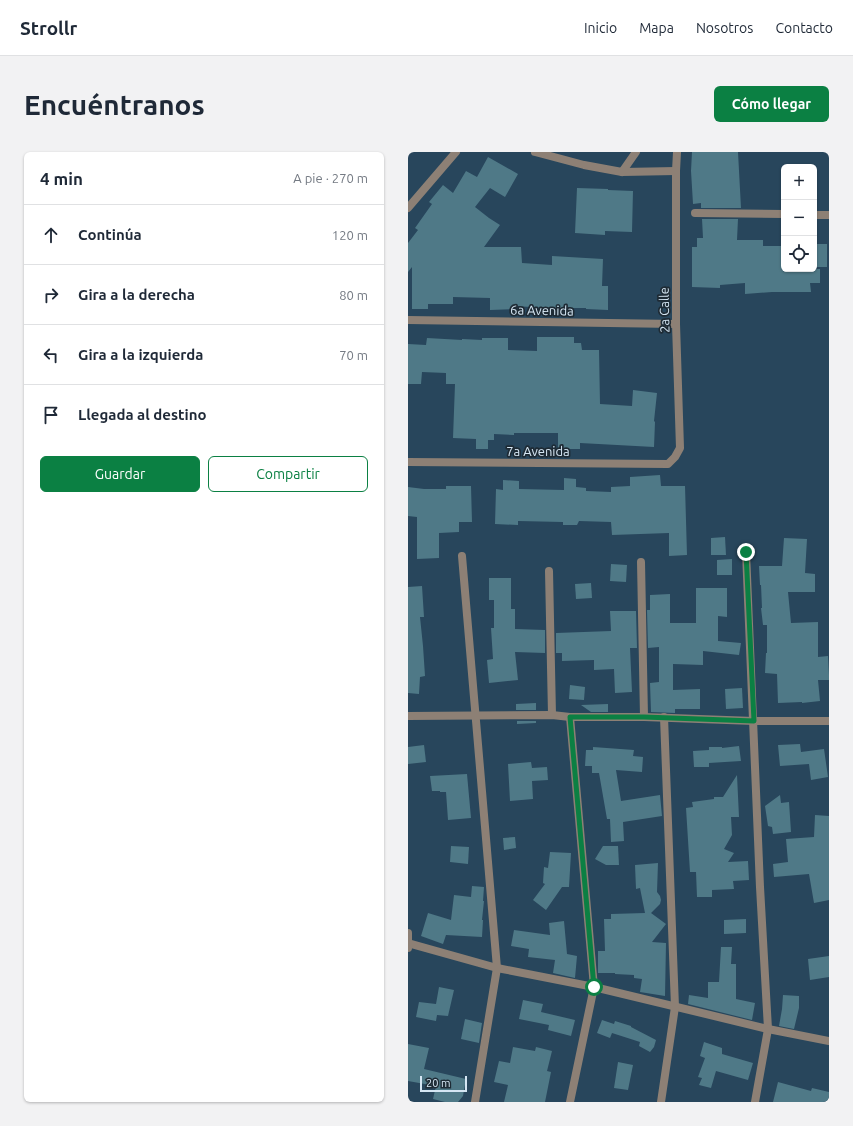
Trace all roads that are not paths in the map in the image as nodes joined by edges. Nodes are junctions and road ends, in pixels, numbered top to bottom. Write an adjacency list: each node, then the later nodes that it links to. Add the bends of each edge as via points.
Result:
1 (456, 152): 7 (street)
2 (535, 152): 6 (street)
3 (636, 152): 6 (street)
4 (677, 152): 5 (street, 2a Calle)
5 (676, 171): 6 (street); 13 (street, 2a Calle)
6 (622, 172)
7 (408, 208)
8 (695, 213): 9 (street)
9 (781, 214)
10 (817, 215): 11 (street)
11 (829, 215)
12 (408, 320): 13 (street, 6a Avenida)
13 (676, 324): 15 (street, 2a Calle, via 680,448)
14 (408, 462): 15 (street, 7a Avenida)
15 (668, 464)
16 (746, 552): 26 (street)
17 (462, 556): 20 (street)
18 (641, 562): 24 (street)
19 (549, 571): 21 (street)
20 (476, 715): 21 (street); 22 (street); 30 (street)
21 (552, 715): 23 (street)
22 (408, 716)
23 (570, 717): 24 (street); 31 (street)
24 (644, 717): 25 (street)
25 (664, 717): 26 (street); 32 (street)
26 (754, 721): 27 (street); 33 (street)
27 (829, 721)
28 (408, 933): 29 (street)
29 (408, 945): 30 (street)
30 (497, 968): 31 (street); 35 (street)
31 (594, 987): 32 (street); 36 (street)
32 (675, 1007): 33 (street); 37 (street)
33 (768, 1029): 34 (street); 38 (street)
34 (829, 1041)
35 (475, 1102)
36 (570, 1102)
37 (661, 1102)
38 (756, 1102)

